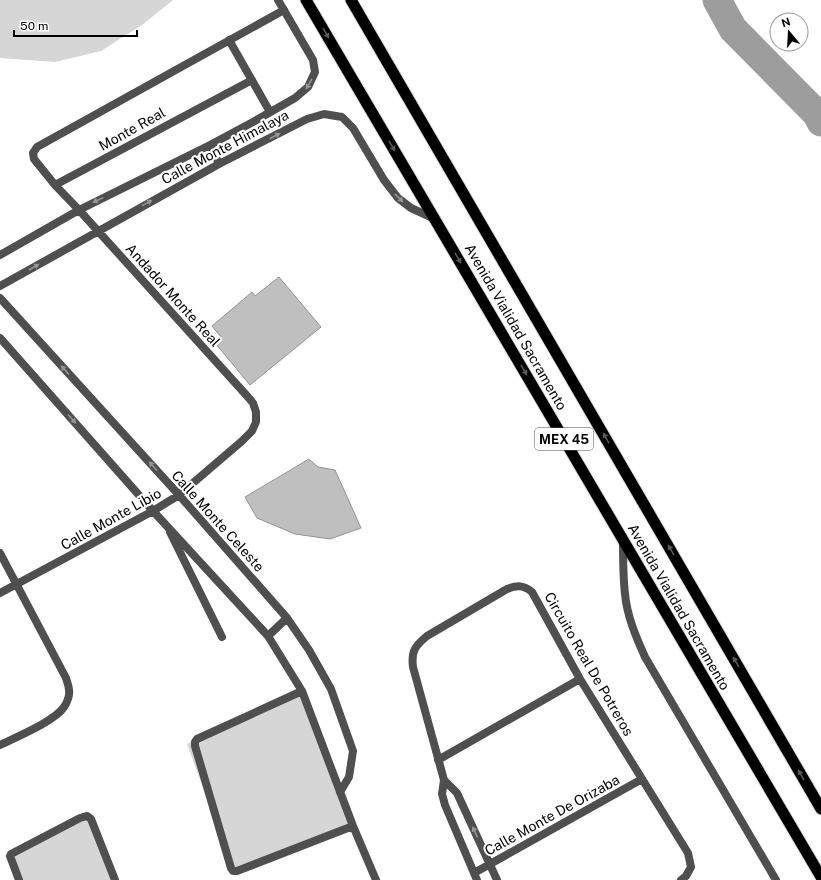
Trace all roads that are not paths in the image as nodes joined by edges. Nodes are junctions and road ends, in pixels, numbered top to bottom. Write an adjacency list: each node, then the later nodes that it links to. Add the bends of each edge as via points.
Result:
1 (278, 0): 4 (street, Calle Monte Himalaya)
2 (306, 0): 12 (highway, Avenida Vialidad Sacramento / MEX 45, one-way to 12)
3 (351, 0): 36 (highway, Avenida Vialidad Sacramento / MEX 45, one-way to 3)
4 (284, 10): 5 (street); 7 (street, Calle Monte Himalaya, one-way to 7, via 313,60 315,72 308,87 296,98)
5 (229, 40): 6 (street); 10 (street, via 37,147 33,153 34,159)
6 (252, 80): 7 (street); 10 (street, Monte Real)
7 (270, 112): 8 (street, Calle Monte Himalaya)
8 (210, 145): 9 (street); 11 (street, Calle Monte Himalaya, one-way to 11)
9 (219, 164): 12 (street, Calle Monte Himalaya, one-way to 12, via 307,119 324,114 342,117 353,128 384,180 398,198 411,208); 13 (street, Calle Monte Himalaya, one-way to 9)
10 (55, 185): 11 (street)
11 (79, 210): 13 (street, Andador Monte Real); 14 (street, Calle Monte Himalaya)
12 (435, 219): 22 (highway, Avenida Vialidad Sacramento / MEX 45, one-way to 22)
13 (98, 230): 15 (street, Calle Monte Himalaya, one-way to 13); 18 (street, Andador Monte Real)
14 (0, 254)
15 (0, 286)
16 (0, 298): 19 (street, Calle Monte Celeste, one-way to 16)
17 (0, 338): 20 (street, one-way to 20)
18 (248, 397): 19 (street, Calle Monte Libio, via 256,412 256,422 252,431)
19 (179, 495): 20 (street, Calle Monte Libio); 26 (street, Calle Monte Celeste)
20 (154, 511): 21 (street); 24 (street, Calle Monte Libio)
21 (166, 523): 27 (street); 28 (street)
22 (622, 540): 40 (highway, Avenida Vialidad Sacramento / MEX 45); 46 (street, via 625,595 634,631 645,657)
23 (0, 553): 24 (street)
24 (16, 585): 25 (street, Calle Monte Libio); 31 (street, via 66,678 69,691 64,708 57,714)
25 (0, 593)
26 (287, 618): 27 (street); 35 (street, Calle Monte Celeste, via 331,689 353,751 349,777)
27 (268, 636): 30 (street)
28 (222, 637)
29 (580, 679): 32 (street); 32 (street, Circuito Real De Potreros, via 532,592 523,586 507,589 427,636 413,652 413,667); 33 (street, Circuito Real De Potreros)
30 (302, 691): 35 (street); 37 (street, via 195,742 231,868 237,871)
31 (0, 745)
32 (438, 760): 34 (street, Circuito Real De Potreros)
33 (642, 779): 38 (street, Calle Monte De Orizaba); 45 (street, Circuito Real De Potreros, via 688,854 692,868)
34 (444, 780): 38 (street, Circuito Real De Potreros, one-way to 34, via 457,793); 39 (street, Circuito Real De Potreros, via 442,794 445,805)
35 (340, 792): 37 (street)
36 (821, 809)
37 (353, 826): 43 (street)
38 (490, 865): 39 (street, Calle Monte De Orizaba); 44 (street, Circuito Real De Potreros)
39 (476, 877)
40 (821, 877)
41 (19, 880): 42 (street, via 11,854 87,816 91,819)
42 (115, 880)
43 (376, 880)
44 (497, 880)
45 (681, 880)
46 (776, 880)

